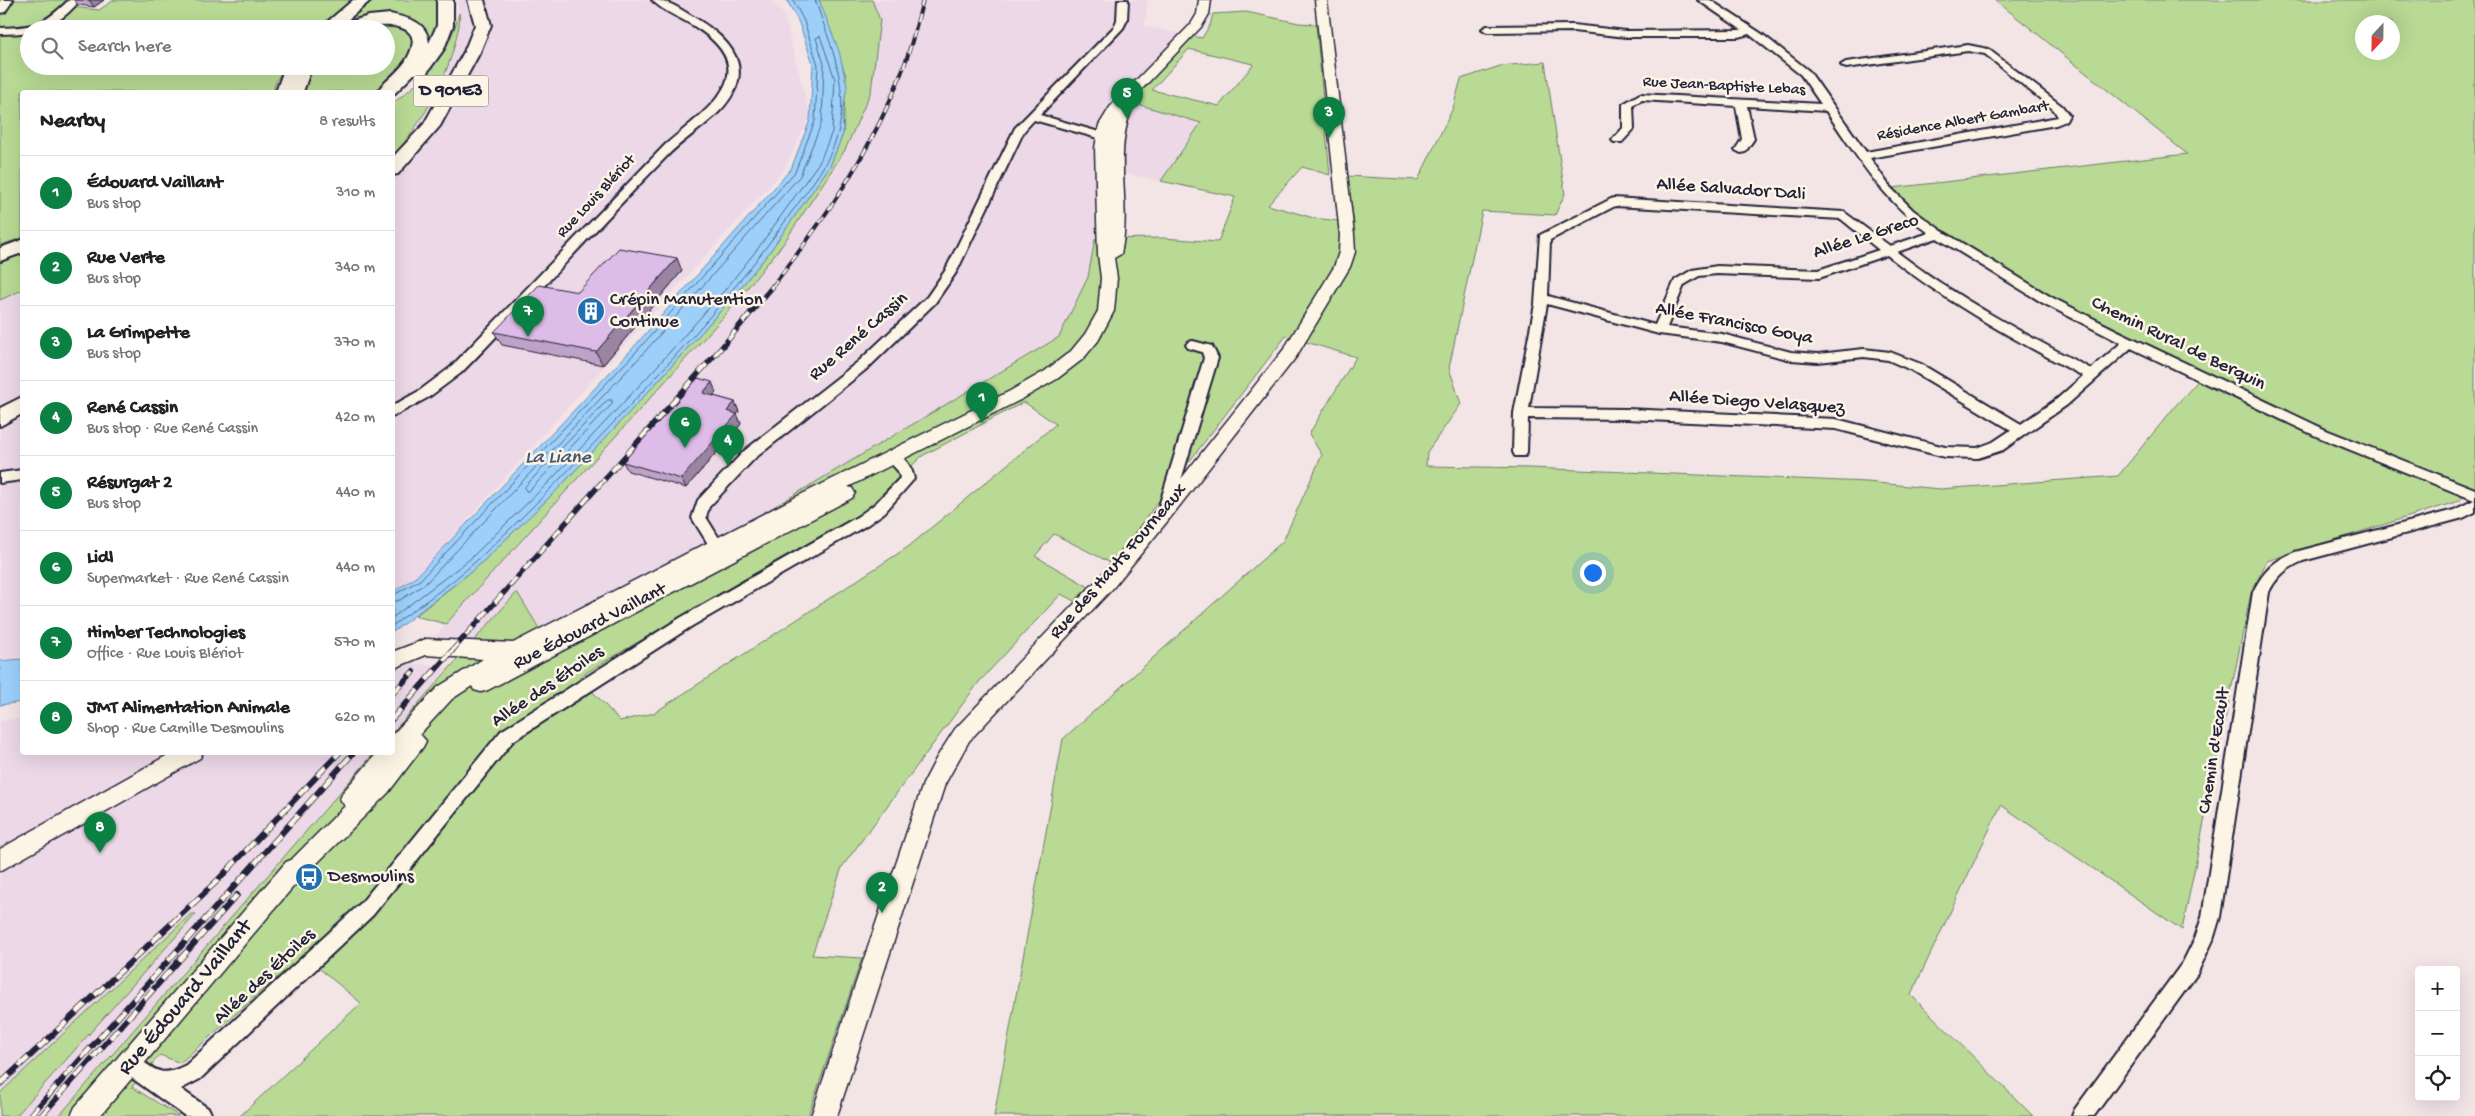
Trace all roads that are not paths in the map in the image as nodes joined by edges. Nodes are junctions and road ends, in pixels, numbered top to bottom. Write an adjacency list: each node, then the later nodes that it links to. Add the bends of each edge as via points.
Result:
1 (6, 0): 11 (main road)
2 (76, 0): 12 (street)
3 (363, 0): 13 (main road)
4 (476, 0): 33 (main road, D 901E3, via 483,25 472,52 431,126)
5 (657, 0): 44 (street, Rue Louis Blériot, via 714,35 725,46 734,70 727,95 712,112 664,151 456,370)
6 (1123, 0): 28 (street, Rue René Cassin, via 1122,20 1118,28)
7 (1205, 0): 29 (street, Rue Édouard Vaillant, via 1203,14 1196,26 1115,110 1106,125)
8 (1321, 0): 56 (street, Rue des Hauts Fourneaux, via 1347,235 1344,262 1290,353)
9 (1703, 0): 18 (street, Chemin Rural de Berquin)
10 (444, 8): 25 (highway, via 438,44 425,64)
11 (0, 9)
12 (54, 20)
13 (337, 20)
14 (370, 20): 24 (highway, D 901E3, via 407,22 418,30 421,43 416,59)
15 (1486, 29): 18 (street, via 1573,28 1626,34 1738,34)
16 (20, 30): 17 (street)
17 (0, 31)
18 (1750, 31): 27 (street, Chemin Rural de Berquin, via 1805,73)
19 (1846, 65): 32 (street, Résidence Albert Gambart, via 1968,48 1983,49 2064,115 2056,122)
20 (290, 75): 22 (main road)
21 (300, 75): 23 (highway)
22 (285, 90)
23 (295, 90)
24 (388, 90)
25 (395, 92)
26 (1742, 103): 27 (street, Rue Jean-Baptiste Lebas); 30 (street, Rue Jean-Baptiste Lebas, via 1635,98 1627,107 1628,129); 31 (street, via 1748,139)
27 (1830, 108): 32 (street, Chemin Rural de Berquin)
28 (1031, 116): 29 (street); 57 (street, Rue René Cassin, via 1016,133 951,271 931,300 864,364 749,455 703,504 699,518)
29 (1109, 138): 51 (street, Rue Édouard Vaillant, via 1118,229 1109,278 1109,298 1092,337 1077,355 1036,384)
30 (1618, 140)
31 (1741, 150)
32 (1862, 156): 34 (street, Chemin Rural de Berquin, via 1909,213)
33 (395, 167)
34 (1938, 234): 36 (street, Allée Le Greco); 40 (street, Chemin Rural de Berquin, via 2047,300)
35 (20, 247): 37 (highway)
36 (1890, 252): 38 (street, Allée Salvador Dali, via 1844,216 1613,202 1544,238); 39 (street, Allée Le Greco, via 1815,274 1717,270 1696,273 1679,283); 42 (street, Allée Salvador Dali, via 1918,274 2005,329)
37 (0, 254)
38 (1542, 299): 39 (street, Allée Francisco Goya); 45 (street, Allée Salvador Dali)
39 (1659, 330): 49 (street, Allée Francisco Goya, via 1722,338 1804,358 1864,353 1897,358)
40 (2130, 342): 42 (street, Allée Diego Velasquez); 54 (street, Chemin Rural de Berquin, via 2321,433)
41 (1193, 345): 56 (street, via 1207,349 1211,358)
42 (2094, 376): 49 (street, Allée Diego Velasquez)
43 (20, 405): 47 (main road)
44 (395, 410)
45 (1521, 413): 49 (street, Allée Diego Velasquez, via 1626,414 1836,424 1946,452 1967,454 1994,449); 50 (street, Allée Salvador Dali)
46 (20, 414): 48 (main road)
47 (0, 418)
48 (0, 427)
49 (2021, 430)
50 (1520, 452)
51 (894, 459): 57 (street, Rue Édouard Vaillant, via 833,501); 68 (street, Allée des Étoiles, via 907,473 907,479 869,517 686,622 507,736 389,884 342,936 193,1072 174,1082)
52 (20, 475): 53 (street)
53 (0, 478)
54 (2475, 495)
55 (2475, 506): 72 (street, Chemin d'Ecault, via 2458,514 2300,556 2281,566 2267,580 2260,601 2211,917 2204,940 2186,973)
56 (1164, 512): 71 (street, Rue des Hauts Fourneaux, via 1106,582 962,735 944,763 931,793)
57 (720, 552): 59 (street, Rue Édouard Vaillant, via 538,638); 60 (street, Rue Édouard Vaillant)
58 (399, 658): 59 (street, via 428,654)
59 (474, 662): 60 (street, via 501,667); 61 (street, via 472,682); 61 (street, via 459,665)
60 (520, 663): 61 (street, Rue Édouard Vaillant)
61 (447, 699): 62 (street, Rue Édouard Vaillant); 66 (street, Rue Édouard Vaillant, via 373,793)
62 (395, 748)
63 (188, 755): 65 (street)
64 (389, 755): 66 (street, Rue Édouard Vaillant)
65 (0, 861)
66 (287, 879): 67 (street, Rue Édouard Vaillant)
67 (129, 1064): 68 (street); 69 (street, Rue Édouard Vaillant)
68 (153, 1081): 70 (street)
69 (84, 1116)
70 (202, 1116)
71 (824, 1116)
72 (2082, 1116)

